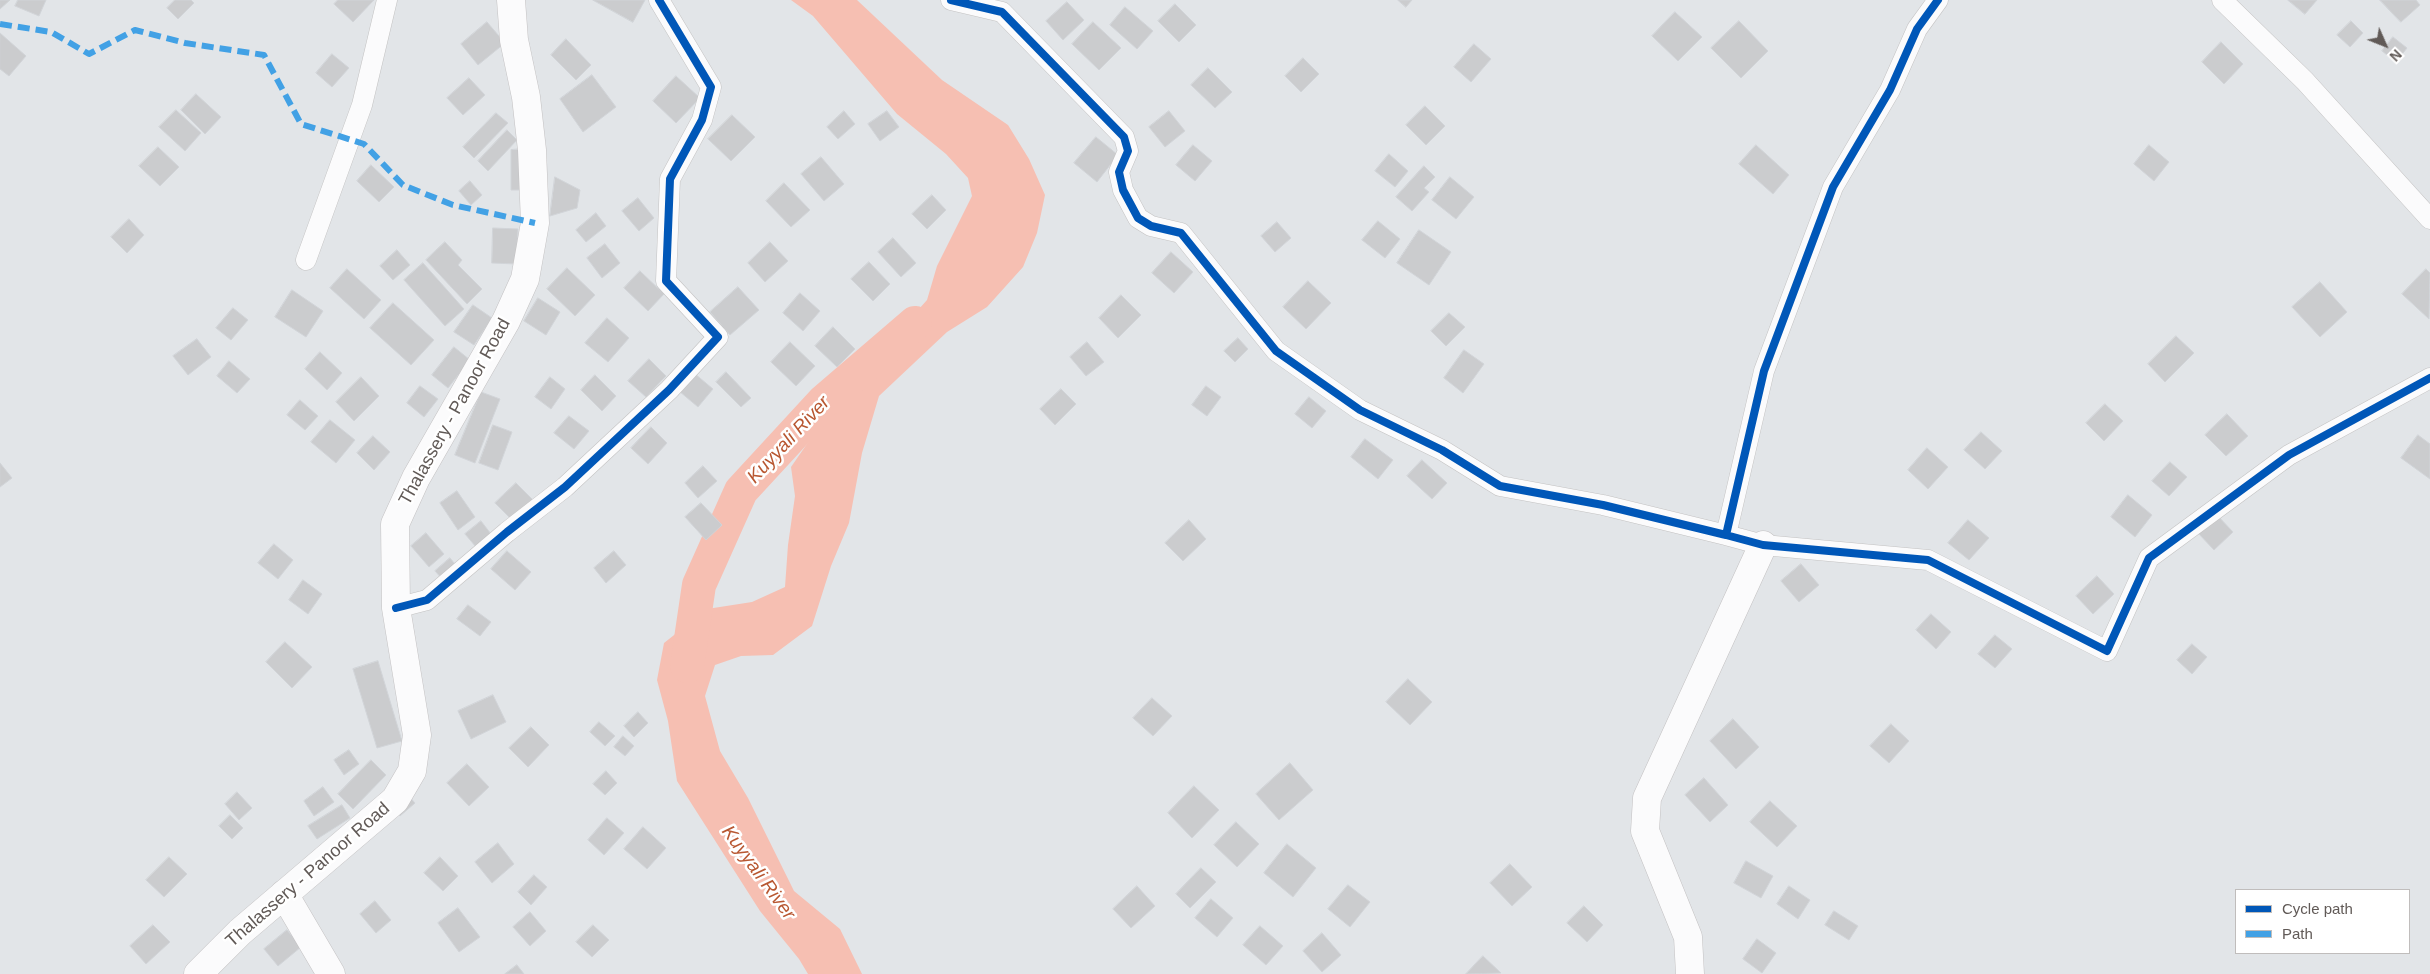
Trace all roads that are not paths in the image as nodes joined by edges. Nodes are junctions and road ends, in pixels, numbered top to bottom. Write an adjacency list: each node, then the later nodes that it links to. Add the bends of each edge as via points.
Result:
1 (386, 0): 8 (street, via 362,105)
2 (511, 0): 12 (main road, Thalassery - Panoor Road, via 514,40 526,97 532,150 535,223 527,269 506,321 416,478 395,524)
3 (659, 0): 12 (street, via 711,87 702,120 670,179 666,281 718,337 669,390 565,487 427,600)
4 (951, 0): 10 (street, via 1002,12 1124,137 1128,151 1120,172 1123,190 1138,218 1150,226 1181,233 1276,351 1360,410 1442,450 1500,486 1603,505)
5 (1938, 0): 10 (street, via 1917,29 1890,90 1833,187 1764,371)
6 (2222, 0): 7 (street, via 2305,80)
7 (2430, 220)
8 (306, 260)
9 (2430, 378): 11 (street, via 2289,455 2149,558 2107,651 1928,560)
10 (1726, 535): 11 (street)
11 (1763, 545): 16 (main road, via 1647,798 1645,831 1688,937)
12 (396, 608): 13 (main road, Thalassery - Panoor Road, via 417,735 412,772 394,800)
13 (284, 894): 14 (main road, Thalassery - Panoor Road); 15 (main road)
14 (198, 974)
15 (331, 974)
16 (1690, 974)

